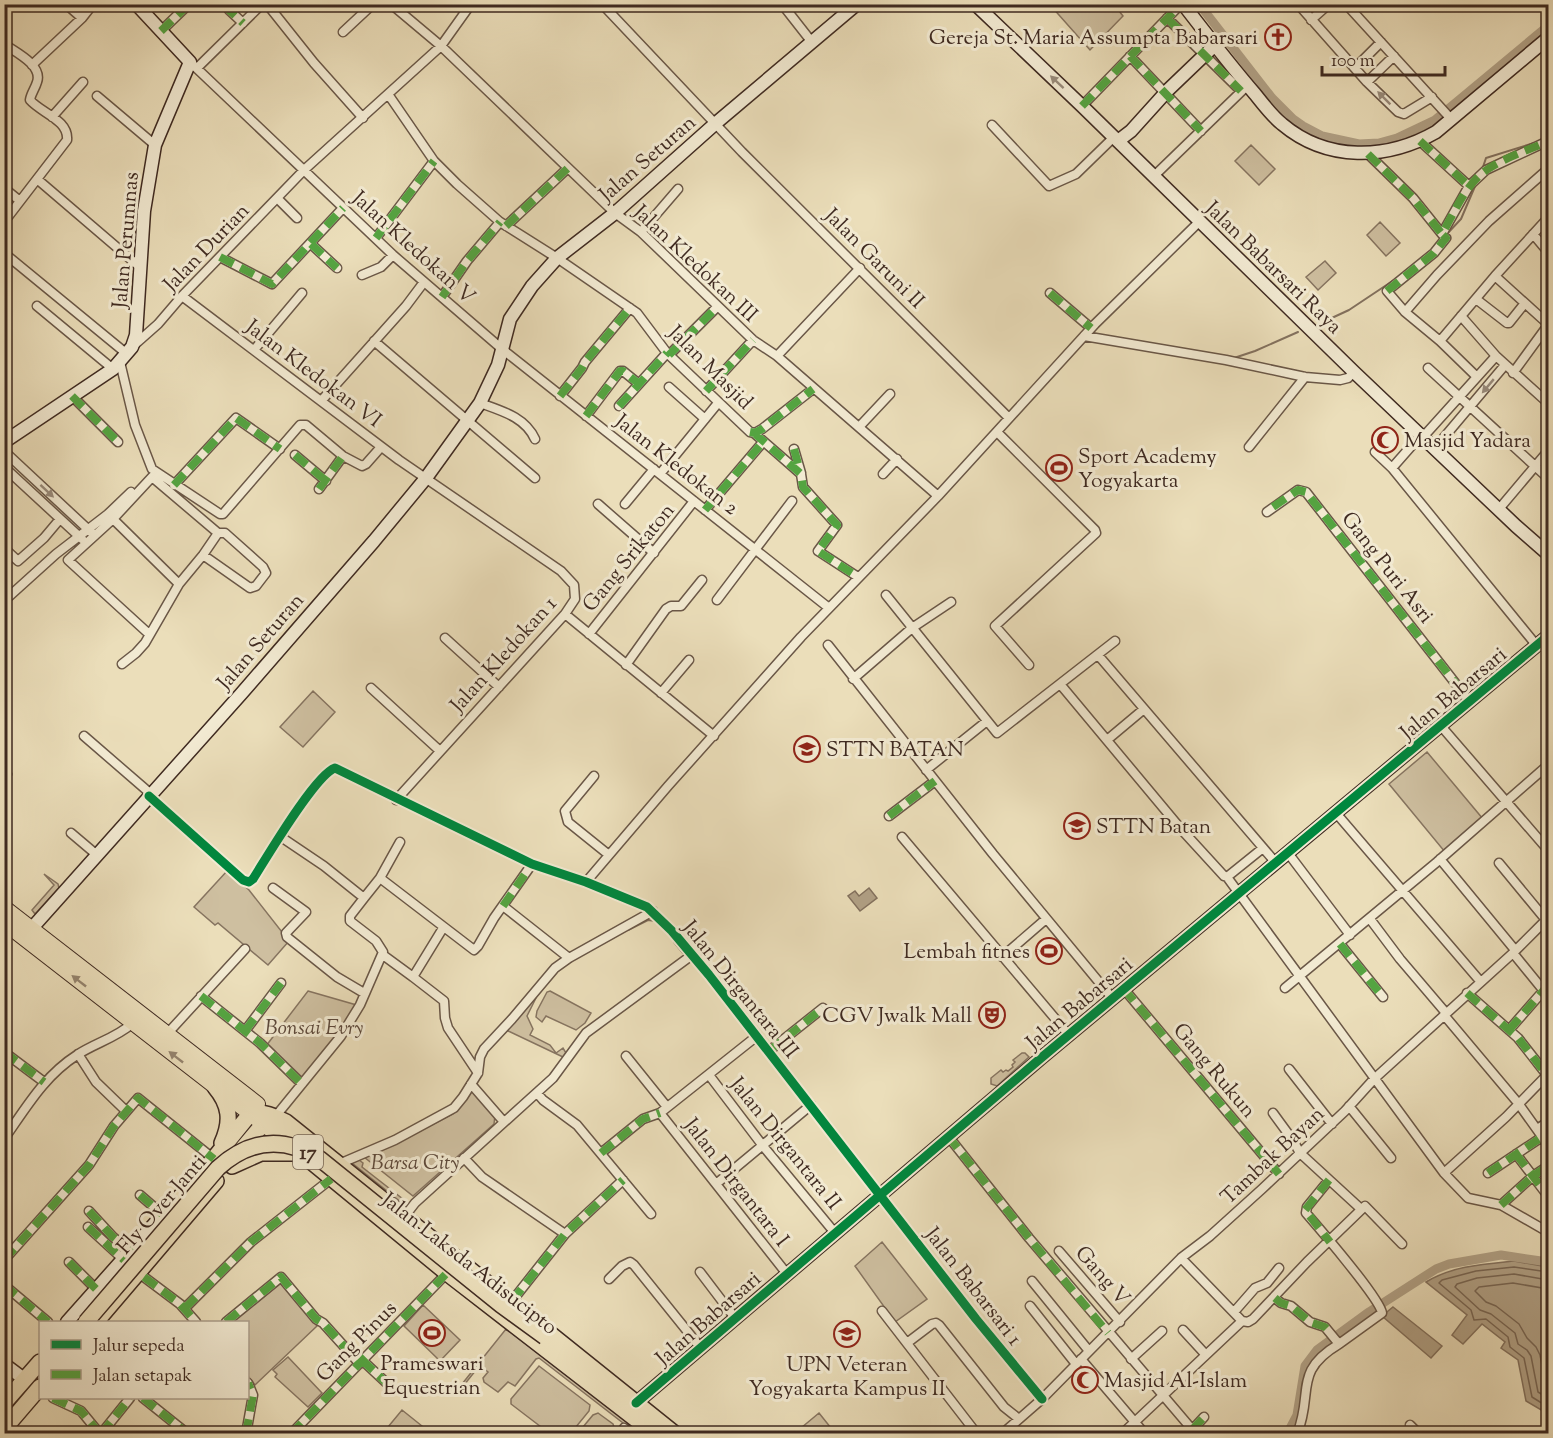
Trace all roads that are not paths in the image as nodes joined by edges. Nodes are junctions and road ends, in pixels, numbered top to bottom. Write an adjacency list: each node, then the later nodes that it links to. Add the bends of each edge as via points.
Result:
1 (66, 4): 19 (street)
2 (93, 4): 19 (street)
3 (136, 4): 23 (street)
4 (189, 4): 23 (street)
5 (232, 4): 22 (street, via 229,9)
6 (262, 4): 22 (street)
7 (267, 4): 46 (street)
8 (373, 4): 24 (street)
9 (391, 4): 30 (street, Jalan Kledokan III)
10 (471, 4): 30 (street, Jalan Durian)
11 (602, 4): 48 (street, Jalan Garuni II)
12 (782, 4): 26 (street)
13 (856, 4): 26 (street, Jalan Seturan)
14 (975, 4): 44 (street, Jalan Babarsari Raya, one-way to 14)
15 (1182, 4): 20 (street); 29 (street)
16 (1298, 4): 21 (street)
17 (1329, 4): 21 (street)
18 (1346, 4): 27 (street)
19 (82, 18): 34 (street)
20 (1167, 18): 31 (street); 33 (street)
21 (1311, 20): 36 (street)
22 (243, 23): 35 (street)
23 (161, 31): 35 (street)
24 (343, 32)
25 (1548, 38): 47 (street)
26 (811, 41): 48 (street, Jalan Seturan)
27 (1381, 42): 32 (street); 36 (street)
28 (4, 44): 34 (street)
29 (1215, 45): 31 (street); 39 (street)
30 (441, 46): 41 (street, Jalan Durian); 57 (street, Jalan Kledokan III)
31 (1204, 55): 39 (street); 40 (street)
32 (1394, 56): 38 (street); 43 (street)
33 (1130, 57): 40 (street); 44 (street)
34 (32, 64): 45 (street, via 38,77 30,100)
35 (194, 65): 54 (street, Jalan Perumnas); 58 (street, Jalan Kledokan V)
36 (1354, 68): 38 (street)
37 (83, 82): 45 (street)
38 (1367, 82): 43 (street, one-way to 38, via 1402,114)
39 (1244, 88): 50 (street); 55 (street, via 1299,136 1333,150)
40 (1166, 92): 50 (street); 51 (street)
41 (388, 94): 46 (street, Jalan Durian); 56 (street, Jalan Masjid)
42 (98, 96): 54 (street)
43 (1434, 100): 47 (street)
44 (1082, 106): 51 (street, Jalan Babarsari Raya)
45 (52, 117): 61 (street, via 66,131 67,140)
46 (363, 118): 58 (street, Jalan Durian)
47 (1451, 119): 52 (street)
48 (716, 123): 68 (street, Jalan Seturan); 86 (street, Jalan Garuni II)
49 (992, 125): 51 (street, via 1049,186 1076,174)
50 (1201, 131): 60 (street)
51 (1116, 139): 60 (street, Jalan Babarsari Raya)
52 (1420, 141): 55 (street); 62 (street)
53 (1548, 141): 62 (street, via 1490,168)
54 (155, 145): 84 (street, Jalan Perumnas, via 144,203)
55 (1368, 154): 75 (street, via 1413,198)
56 (434, 161): 73 (street, Jalan Masjid); 77 (street)
57 (568, 168): 68 (street, Jalan Kledokan III); 73 (street)
58 (304, 170): 65 (street, Jalan Durian); 67 (street, Jalan Kledokan V)
59 (1547, 173): 99 (street, via 1489,220)
60 (1154, 176): 71 (street, Jalan Babarsari Raya)
61 (37, 179): 66 (street); 84 (street)
62 (1469, 186): 75 (street)
63 (4, 188): 66 (street)
64 (678, 189): 74 (street)
65 (278, 198): 69 (street); 82 (street, Jalan Durian)
66 (20, 201): 72 (street)
67 (343, 208): 77 (street, Jalan Kledokan V); 78 (street)
68 (615, 213): 74 (street, Jalan Kledokan III); 83 (street, Jalan Seturan)
69 (297, 218)
70 (1548, 218): 76 (street)
71 (1200, 221): 102 (street); 117 (street, Jalan Babarsari Raya)
72 (4, 222)
73 (503, 224): 83 (street, Jalan Masjid); 93 (street, via 467,261)
74 (641, 232): 97 (street, Jalan Kledokan III)
75 (1442, 234): 99 (street, via 1446,238 1434,252 1387,291)
76 (1533, 234): 79 (street); 88 (street)
77 (376, 238): 81 (street, Jalan Kledokan V)
78 (311, 244): 82 (street, via 272,284); 85 (street)
79 (1548, 252)
80 (4, 254): 112 (street)
81 (393, 255): 87 (street, via 381,267); 89 (street, Jalan Kledokan V)
82 (220, 257): 92 (street, Jalan Durian)
83 (557, 258): 98 (street, Jalan Masjid); 107 (street, Jalan Seturan, via 515,309)
84 (141, 268): 112 (street, Jalan Perumnas, via 136,335)
85 (337, 268)
86 (860, 268): 110 (street); 136 (street, Jalan Garuni II)
87 (362, 275)
88 (1495, 276): 94 (street); 95 (street)
89 (424, 282): 93 (street, Jalan Kledokan V); 105 (street)
90 (302, 293): 108 (street)
91 (1050, 293): 102 (street)
92 (182, 296): 108 (street, Jalan Kledokan VI); 112 (street, Jalan Durian)
93 (442, 297): 107 (street, Jalan Kledokan V)
94 (1476, 299): 95 (street, via 1509,323); 100 (street)
95 (1525, 303): 101 (street)
96 (37, 306): 112 (street)
97 (717, 307): 104 (street, Jalan Kledokan III); 109 (street)
98 (630, 308): 109 (street, Jalan Masjid); 127 (street)
99 (1405, 312): 106 (street)
100 (1461, 316): 106 (street); 111 (street)
101 (1548, 324): 118 (street)
102 (1091, 328): 103 (street)
103 (1084, 336): 119 (street); 136 (street)
104 (753, 340): 110 (street, Jalan Kledokan III); 124 (street)
105 (374, 341): 129 (street); 138 (street)
106 (1440, 341): 120 (street)
107 (502, 349): 113 (street, Jalan Kledokan 2); 114 (street, Jalan Seturan)
108 (254, 350): 129 (street, Jalan Kledokan VI)
109 (668, 354): 121 (street); 124 (street, Jalan Masjid)
110 (777, 356): 123 (street, Jalan Kledokan III)
111 (1496, 356): 115 (street); 120 (street)
112 (123, 358): 126 (street); 161 (street, via 135,425)
113 (512, 358): 114 (street); 127 (street, Jalan Kledokan 2)
114 (498, 365): 130 (street, Jalan Seturan)
115 (1506, 365): 118 (street); 134 (street, one-way to 134)
116 (1428, 368): 128 (street)
117 (1354, 372): 119 (street, via 1340,380); 142 (street, Jalan Babarsari Raya)
118 (1513, 373): 132 (street)
119 (1305, 377): 148 (street)
120 (1477, 377): 128 (street)
121 (639, 384): 133 (street); 135 (street, via 620,371)
122 (669, 387): 137 (street)
123 (813, 389): 139 (street, Jalan Kledokan III); 141 (street, Jalan Masjid)
124 (706, 391): 131 (street, Jalan Masjid)
125 (890, 394): 139 (street)
126 (72, 396): 144 (street); 145 (street)
127 (560, 396): 135 (street, Jalan Kledokan 2)
128 (1460, 396): 134 (street); 142 (street)
129 (322, 400): 147 (street, Jalan Kledokan VI)
130 (480, 403): 138 (street, Jalan Seturan); 143 (street, via 516,418 531,430)
131 (718, 403): 137 (street); 141 (street, Jalan Masjid)
132 (1548, 403)
133 (619, 406)
134 (1471, 406): 149 (street); 159 (street)
135 (586, 416): 162 (street, Jalan Kledokan 2)
136 (1010, 418): 140 (street)
137 (705, 419): 162 (street)
138 (468, 420): 165 (street, Jalan Seturan); 166 (street)
139 (859, 427): 157 (street, Jalan Kledokan III)
140 (997, 432): 171 (street); 211 (street, via 1096,532 995,626)
141 (754, 433): 146 (street)
142 (1422, 436): 149 (street, Jalan Babarsari Raya); 160 (street)
143 (535, 439)
144 (4, 442)
145 (118, 442)
146 (763, 442): 163 (street); 177 (street)
147 (381, 447): 156 (street, via 364,465); 165 (street, Jalan Kledokan VI)
148 (1249, 447)
149 (1435, 448): 176 (street, Jalan Babarsari Raya)
150 (280, 449): 156 (street, via 303,424); 169 (street, via 222,514); 169 (street, via 236,418)
151 (794, 449): 163 (street)
152 (4, 452): 181 (street, one-way to 181)
153 (1548, 452): 159 (street)
154 (1376, 453): 160 (street)
155 (295, 455): 168 (street)
156 (343, 456): 168 (street)
157 (897, 459): 164 (street); 171 (street, Jalan Kledokan III)
158 (4, 467): 179 (street)
159 (1536, 467): 167 (street); 176 (street)
160 (1392, 468): 206 (street)
161 (152, 469): 169 (street); 181 (street)
162 (657, 472): 172 (street, Jalan Kledokan 2); 175 (street)
163 (801, 474): 190 (street, via 803,487 837,525 818,551)
164 (883, 474)
165 (426, 478): 198 (street, Jalan Kledokan 1, via 567,576 574,585 576,599); 229 (street, Jalan Seturan)
166 (535, 478)
167 (1548, 478)
168 (326, 481): 170 (street)
169 (174, 485)
170 (319, 489)
171 (938, 496): 190 (street)
172 (694, 501): 177 (street, Jalan Kledokan 2); 187 (street, Gang Srikaton)
173 (792, 501): 186 (street)
174 (598, 504): 187 (street)
175 (625, 504)
176 (1498, 509): 188 (street, Jalan Babarsari Raya)
177 (705, 510): 186 (street, Jalan Kledokan 2)
178 (1267, 512): 217 (street, Gang Puri Asri, via 1298,490 1306,492)
179 (60, 519): 183 (street); 185 (street, via 18,561)
180 (113, 519): 181 (street); 182 (street, via 152,477); 192 (street)
181 (91, 533): 183 (street); 184 (street)
182 (218, 533): 189 (street); 189 (street, via 225,533 263,567 264,577 250,588)
183 (79, 536): 184 (street); 195 (street)
184 (87, 543): 200 (street, via 68,561)
185 (4, 548)
186 (754, 548): 194 (street); 197 (street, Jalan Kledokan 2)
187 (654, 553): 201 (street, Gang Srikaton)
188 (1548, 554)
189 (203, 555): 192 (street)
190 (858, 577): 197 (street)
191 (702, 580): 210 (street, via 681,606 666,609)
192 (179, 584): 200 (street)
193 (886, 595): 199 (street)
194 (717, 600)
195 (4, 601)
196 (951, 602): 199 (street)
197 (829, 608): 222 (street)
198 (565, 614): 201 (street); 214 (street, Jalan Kledokan 1)
199 (912, 628): 212 (street); 219 (street)
200 (149, 634): 209 (street, via 136,654)
201 (589, 634): 210 (street)
202 (1548, 636): 206 (street, Jalan Babarsari)
203 (445, 638): 214 (street)
204 (1115, 641): 207 (street)
205 (828, 645): 212 (street)
206 (1538, 645): 217 (street, Jalan Babarsari)
207 (1098, 655): 213 (street); 218 (street)
208 (689, 660): 216 (street)
209 (122, 664)
210 (626, 664): 216 (street)
211 (1029, 665)
212 (853, 679): 226 (street)
213 (1060, 684): 219 (street, via 997,733); 223 (street)
214 (499, 687): 224 (street, Jalan Kledokan 1)
215 (371, 688): 224 (street)
216 (661, 693): 222 (street)
217 (1470, 702): 220 (street, Jalan Babarsari)
218 (1144, 709): 223 (street); 238 (street)
219 (987, 721): 226 (street)
220 (1441, 726): 231 (street); 232 (street, Jalan Babarsari)
221 (84, 736): 229 (street)
222 (714, 736): 242 (street)
223 (1107, 740): 247 (street)
224 (440, 751): 230 (street, Jalan Kledokan 1)
225 (1548, 765): 231 (street)
226 (926, 770): 228 (street)
227 (594, 776): 242 (street, via 565,815 568,822)
228 (935, 781): 233 (street); 257 (street)
229 (150, 795): 235 (street, via 246,882 253,879); 241 (street, Jalan Seturan)
230 (396, 800): 235 (street, Jalan Dirgantara III, via 331,769 312,788); 246 (street, Jalan Dirgantara III)
231 (1507, 800): 239 (street); 243 (street)
232 (1336, 813): 240 (street, Jalan Babarsari); 251 (street)
233 (889, 816)
234 (71, 833): 241 (street)
235 (281, 837): 253 (street)
236 (902, 837): 269 (street)
237 (400, 842): 248 (street)
238 (1263, 848): 244 (street); 247 (street)
239 (1548, 849)
240 (1288, 853): 244 (street, Jalan Babarsari); 263 (street)
241 (97, 855): 261 (street, Jalan Seturan)
242 (609, 855): 249 (street)
243 (1440, 859): 251 (street); 266 (street)
244 (1276, 863): 252 (street, Jalan Babarsari)
245 (1499, 863): 259 (street)
246 (532, 864): 249 (street, Jalan Dirgantara III); 254 (street)
247 (1227, 877): 252 (street)
248 (380, 878): 253 (street); 262 (street)
249 (586, 882): 256 (street, Jalan Dirgantara III)
250 (273, 888): 277 (street, via 306,912 286,933 287,937)
251 (1404, 890): 258 (street); 273 (street)
252 (1240, 893): 271 (street); 276 (street, Jalan Babarsari)
253 (364, 898): 267 (street, via 350,921 380,944)
254 (503, 906): 262 (street, via 474,950); 270 (street)
255 (4, 907): 261 (main road, Jalan Laksda Adisucipto)
256 (653, 911): 268 (street, Jalan Dirgantara III); 270 (street)
257 (1046, 919): 269 (street); 282 (street)
258 (1370, 919): 263 (street); 284 (street)
259 (1547, 919): 266 (street)
260 (4, 923): 285 (main road, Jalan Laksda Adisucipto, one-way to 260)
261 (32, 928): 285 (main road, Jalan Laksda Adisucipto)
262 (443, 928): 272 (street)
263 (1350, 934): 264 (street)
264 (1340, 944): 271 (street); 281 (street)
265 (245, 950): 280 (street)
266 (1514, 952): 273 (street); 279 (street)
267 (383, 955): 272 (street); 277 (street)
268 (692, 955): 290 (street, Jalan Dirgantara III); 304 (street, via 586,1033)
269 (1002, 957): 289 (street)
270 (569, 958): 296 (street, via 551,972 487,1045)
271 (1300, 976): 275 (street); 299 (street)
272 (413, 977): 296 (street, via 444,1001 448,1028)
273 (1480, 981): 278 (street)
274 (281, 983): 287 (street)
275 (1285, 988)
276 (1124, 989): 282 (street, Jalan Babarsari); 332 (street, Gang Rukun)
277 (364, 993): 301 (street, via 341,1036)
278 (1467, 993): 284 (street); 286 (street)
279 (1546, 993): 286 (street)
280 (201, 996): 287 (street); 288 (street)
281 (1383, 997)
282 (1113, 999): 289 (street, Jalan Babarsari)
283 (823, 1008): 292 (street)
284 (1445, 1014): 299 (street, Tambak Bayan); 305 (street)
285 (131, 1016): 288 (main road, Jalan Laksda Adisucipto); 293 (street, via 110,1039); 303 (main road, Jalan Laksda Adisucipto, one-way to 285)
286 (1509, 1030): 297 (street)
287 (245, 1031): 301 (street)
288 (167, 1034): 312 (main road, Jalan Laksda Adisucipto); 312 (main road, Jalan Laksda Adisucipto, via 177,1036)
289 (1069, 1035): 317 (street, Jalan Babarsari)
290 (757, 1036): 292 (street, Jalan Dirgantara III); 298 (street)
291 (4, 1052): 300 (street)
292 (769, 1052): 306 (street, Jalan Dirgantara III)
293 (78, 1054): 300 (street); 309 (street, via 96,1082)
294 (626, 1056): 308 (street)
295 (1289, 1069): 315 (street)
296 (478, 1073): 302 (street)
297 (1548, 1074): 305 (street)
298 (709, 1075): 308 (street); 320 (street, Jalan Dirgantara II)
299 (1374, 1079): 307 (street, Tambak Bayan); 330 (street)
300 (45, 1082): 318 (street)
301 (302, 1084): 312 (street)
302 (471, 1084): 313 (street); 328 (street, via 457,1105 447,1112)
303 (215, 1087): 312 (main road, Jalan Laksda Adisucipto); 327 (highway, via 226,1102 229,1116)
304 (537, 1093): 313 (street); 322 (street, via 577,1125)
305 (1518, 1103): 316 (street); 330 (street)
306 (811, 1106): 320 (street); 339 (street, Jalan Dirgantara III)
307 (1349, 1106): 315 (street, Tambak Bayan); 326 (street)
308 (667, 1107): 310 (street)
309 (126, 1111): 327 (street, via 138,1098); 360 (street, via 89,1165)
310 (660, 1113): 322 (street, via 643,1119); 337 (street, Jalan Dirgantara I)
311 (1273, 1113): 323 (street)
312 (268, 1115): 321 (highway, Jalan Laksda Adisucipto / 17); 327 (highway, 17); 328 (highway, Jalan Laksda Adisucipto / 17)
313 (504, 1122): 325 (street)
314 (1548, 1122): 316 (street)
315 (1332, 1124): 323 (street, Tambak Bayan)
316 (1539, 1133): 319 (street); 324 (street)
317 (948, 1136): 339 (street, Jalan Babarsari); 388 (street)
318 (4, 1139)
319 (1548, 1145)
320 (763, 1146): 337 (street); 353 (street, Jalan Dirgantara II)
321 (301, 1153): 327 (highway, 17, via 261,1153); 334 (highway, Jalan Laksda Adisucipto / 17)
322 (601, 1153): 335 (street)
323 (1300, 1154): 332 (street, Tambak Bayan); 336 (street)
324 (1516, 1154): 331 (street); 333 (street)
325 (464, 1158): 349 (street); 354 (street, via 482,1177)
326 (1391, 1158)
327 (220, 1164): 338 (highway, 17)
328 (339, 1164): 342 (highway, Jalan Laksda Adisucipto / 17)
329 (1548, 1166): 333 (street)
330 (1444, 1173): 343 (street, via 1468,1197)
331 (1488, 1173)
332 (1279, 1174): 359 (street, Tambak Bayan)
333 (1533, 1176): 341 (street); 343 (street)
334 (331, 1179): 350 (highway, Jalan Laksda Adisucipto / 17); 374 (street, via 251,1242)
335 (623, 1180): 348 (street); 354 (street)
336 (1329, 1180): 344 (street); 355 (street, via 1305,1210)
337 (716, 1184): 365 (street, Jalan Dirgantara I)
338 (202, 1185): 345 (highway, 17); 347 (street); 366 (street, via 193,1218)
339 (879, 1194): 353 (street, Jalan Babarsari); 412 (street, Jalan Babarsari 1)
340 (140, 1195): 347 (street)
341 (1548, 1196)
342 (389, 1203): 349 (highway, Jalan Laksda Adisucipto / 17); 350 (highway, via 354,1180 345,1181 350,1191)
343 (1501, 1205): 352 (street)
344 (1361, 1209): 355 (street); 356 (street, via 1367,1207)
345 (183, 1210): 378 (highway, 17); 380 (highway, 17)
346 (89, 1211): 358 (street)
347 (162, 1214): 358 (street)
348 (651, 1214)
349 (405, 1216): 372 (highway, Jalan Laksda Adisucipto / 17)
350 (378, 1217): 364 (highway, Jalan Laksda Adisucipto / 17)
351 (88, 1227): 358 (street)
352 (1548, 1232)
353 (835, 1233): 365 (street, Jalan Babarsari)
354 (565, 1234): 372 (street)
355 (1330, 1242): 371 (street); 390 (street, via 1382,1311)
356 (1402, 1244)
357 (1059, 1251): 385 (street, Gang V)
358 (127, 1256): 370 (street)
359 (1181, 1258): 376 (street); 385 (street, Tambak Bayan)
360 (4, 1260)
361 (69, 1262): 370 (street)
362 (1279, 1268): 376 (street)
363 (700, 1272): 377 (street)
364 (447, 1273): 397 (street, Gang Pinus); 430 (highway, Jalan Laksda Adisucipto / 17)
365 (787, 1274): 377 (street, Jalan Babarsari)
366 (144, 1277): 374 (street); 381 (street)
367 (609, 1279): 391 (street, via 627,1263 634,1265)
368 (1032, 1281): 392 (street)
369 (4, 1285): 379 (street)
370 (98, 1290): 378 (street)
371 (1275, 1298): 384 (street, via 1250,1322); 390 (street, via 1310,1322 1325,1327)
372 (512, 1301): 402 (highway, Jalan Laksda Adisucipto / 17)
373 (1030, 1306): 396 (street)
374 (185, 1308): 382 (street)
375 (882, 1311): 389 (street)
376 (1234, 1312): 384 (street)
377 (735, 1318): 391 (street, Jalan Babarsari)
378 (83, 1320): 402 (highway, Fly Over Janti / 17, bridge, via 218,1168 246,1149 275,1143 296,1147 320,1159 492,1298)
379 (46, 1321)
380 (98, 1321)
381 (107, 1321)
382 (195, 1321)
383 (228, 1321): 397 (street, via 281,1277 315,1319)
384 (1242, 1321): 394 (street)
385 (1120, 1322): 388 (street, Tambak Bayan)
386 (1183, 1330): 394 (street)
387 (1162, 1331): 395 (street)
388 (1108, 1333): 392 (street, Tambak Bayan); 395 (street)
389 (907, 1343): 417 (street, via 932,1324 939,1325 1004,1407); 432 (street)
390 (1338, 1343): 435 (street, via 1311,1368)
391 (700, 1347): 414 (street, Jalan Babarsari)
392 (1089, 1351): 396 (street, Tambak Bayan)
393 (39, 1354): 400 (street)
394 (1206, 1355): 407 (street)
395 (1131, 1359): 407 (street)
396 (1078, 1361): 412 (street, Tambak Bayan); 418 (street)
397 (361, 1362): 405 (street); 427 (street, Gang Pinus)
398 (39, 1363): 413 (highway)
399 (4, 1364): 400 (street)
400 (20, 1376): 406 (street)
401 (39, 1376): 415 (highway)
402 (612, 1384): 414 (highway, Jalan Laksda Adisucipto / 17)
403 (249, 1385): 426 (street, via 253,1395)
404 (39, 1388): 420 (highway)
405 (394, 1390)
406 (4, 1394)
407 (1163, 1395): 418 (street); 422 (street)
408 (39, 1397): 423 (street)
409 (55, 1399): 424 (street, via 81,1411)
410 (129, 1399): 424 (street)
411 (145, 1399): 425 (street)
412 (1042, 1399): 417 (street, Tambak Bayan)
413 (4, 1403)
414 (636, 1403): 431 (highway, Jalan Laksda Adisucipto / 17)
415 (4, 1416)
416 (1204, 1417): 422 (street)
417 (1019, 1419): 421 (street, Tambak Bayan)
418 (1134, 1421): 433 (street); 434 (street)
419 (1410, 1425): 436 (street)
420 (4, 1429)
421 (1008, 1432)
422 (1194, 1432)
423 (9, 1434)
424 (101, 1434)
425 (188, 1434)
426 (246, 1434)
427 (291, 1434)
428 (620, 1434): 429 (street, via 624,1428)
429 (631, 1434)
430 (655, 1434)
431 (675, 1434)
432 (978, 1434)
433 (1122, 1434)
434 (1145, 1434)
435 (1297, 1434)
436 (1419, 1434)

